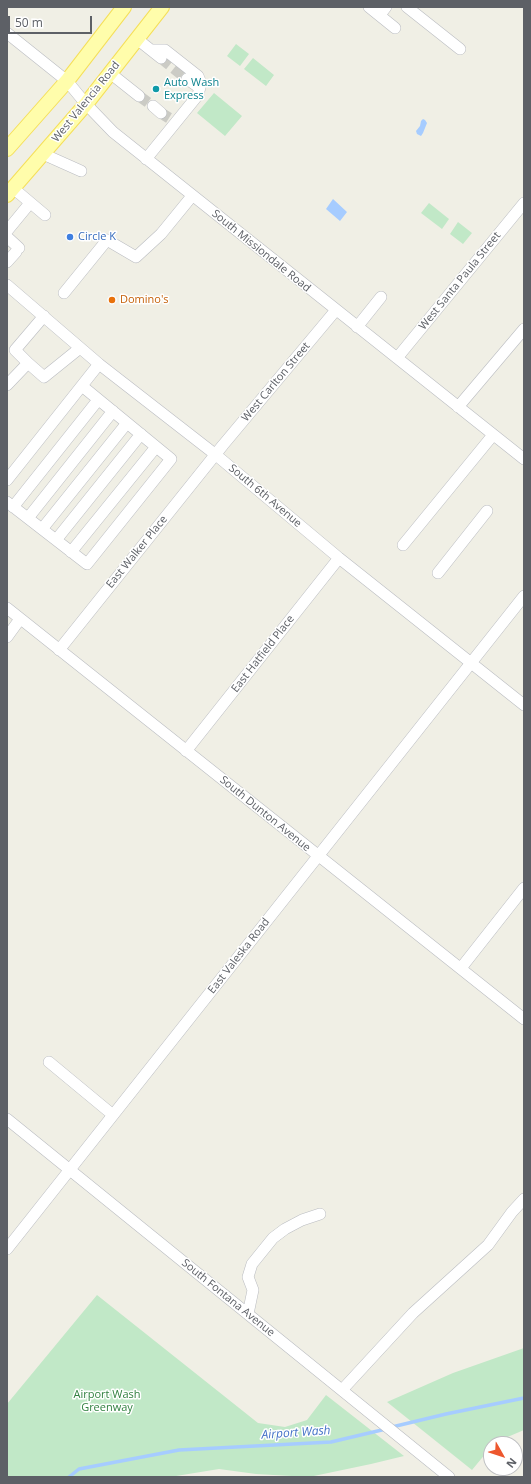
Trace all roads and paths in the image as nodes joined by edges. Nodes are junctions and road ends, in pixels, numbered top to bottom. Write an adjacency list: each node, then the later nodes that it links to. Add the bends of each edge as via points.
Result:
1 (124, 7): 14 (main road)
2 (162, 7): 8 (main road, West Valencia Road)
3 (369, 7): 5 (street)
4 (407, 7): 9 (street)
5 (383, 11): 6 (street)
6 (395, 28)
7 (7, 33): 14 (street, South Missiondale Road)
8 (137, 39): 10 (street); 12 (main road, West Valencia Road)
9 (460, 49)
10 (151, 50): 11 (street); 15 (street, via 165,50 198,76)
11 (161, 58)
12 (110, 73): 16 (street); 17 (main road, West Valencia Road)
13 (187, 79): 15 (street)
14 (67, 82): 17 (street, South Missiondale Road); 18 (main road)
15 (200, 88): 20 (street, via 198,95 164,116)
16 (139, 96)
17 (86, 104): 19 (main road, West Valencia Road); 20 (street, South Missiondale Road, via 113,132)
18 (7, 149)
19 (43, 154): 21 (street); 22 (main road, West Valencia Road)
20 (146, 159): 23 (street, South Missiondale Road)
21 (81, 171)
22 (10, 192): 24 (street)
23 (192, 196): 31 (street, via 161,234 136,257 107,240); 33 (street, South Missiondale Road)
24 (30, 203): 26 (street); 27 (street)
25 (524, 203): 38 (street, West Santa Paula Street)
26 (45, 215)
27 (7, 231)
28 (7, 237): 29 (street, via 18,250)
29 (7, 262)
30 (7, 285): 34 (street, South 6th Avenue)
31 (64, 293)
32 (381, 297): 35 (street)
33 (336, 310): 35 (street, South Missiondale Road); 51 (street, West Carlton Street)
34 (44, 316): 37 (street, South 6th Avenue); 39 (street, via 15,350)
35 (357, 327): 38 (street, South Missiondale Road)
36 (524, 329): 44 (street)
37 (80, 348): 39 (street, via 44,377); 40 (street, South 6th Avenue)
38 (397, 358): 44 (street, South Missiondale Road)
39 (28, 362): 41 (street)
40 (99, 364): 42 (street); 51 (street, South 6th Avenue)
41 (7, 385)
42 (82, 386): 43 (street); 52 (street)
43 (98, 400): 45 (street); 53 (street)
44 (458, 407): 48 (street, South Missiondale Road)
45 (113, 411): 46 (street); 55 (street)
46 (127, 423): 47 (street); 56 (street)
47 (141, 434): 49 (street); 57 (street)
48 (493, 435): 50 (street, South Missiondale Road); 58 (street)
49 (156, 446): 59 (street); 59 (street, via 171,459 87,564)
50 (522, 453)
51 (216, 455): 60 (street, South 6th Avenue); 66 (street, East Walker Place)
52 (7, 480)
53 (10, 505): 55 (street)
54 (487, 511): 61 (street)
55 (28, 518): 56 (street)
56 (42, 529): 57 (street)
57 (56, 540): 59 (street)
58 (403, 545)
59 (71, 552)
60 (339, 558): 67 (street, South 6th Avenue); 69 (street, East Hatfield Place)
61 (438, 573)
62 (524, 596): 67 (street, East Valeska Road)
63 (7, 608): 64 (street, South Dunton Avenue)
64 (20, 619): 65 (street); 66 (street, South Dunton Avenue)
65 (7, 637)
66 (59, 650): 69 (street, South Dunton Avenue)
67 (471, 663): 68 (street, South 6th Avenue); 70 (street, East Valeska Road)
68 (524, 705)
69 (186, 751): 70 (street, South Dunton Avenue)
70 (318, 856): 72 (street, South Dunton Avenue); 75 (street, East Valeska Road)
71 (524, 888): 72 (street)
72 (461, 968): 73 (street, South Dunton Avenue)
73 (524, 1019)
74 (48, 1062): 75 (street)
75 (113, 1115): 77 (street, East Valeska Road)
76 (9, 1125): 77 (street, South Fontana Avenue)
77 (70, 1170): 80 (street, East Valeska Road); 81 (street, South Fontana Avenue)
78 (524, 1199): 82 (street, via 488,1245 413,1313)
79 (320, 1214): 81 (street, via 285,1229 273,1238 252,1264 248,1277 253,1290)
80 (7, 1249)
81 (248, 1314): 82 (street, South Fontana Avenue)
82 (342, 1390): 83 (street, South Fontana Avenue)
83 (449, 1477)

